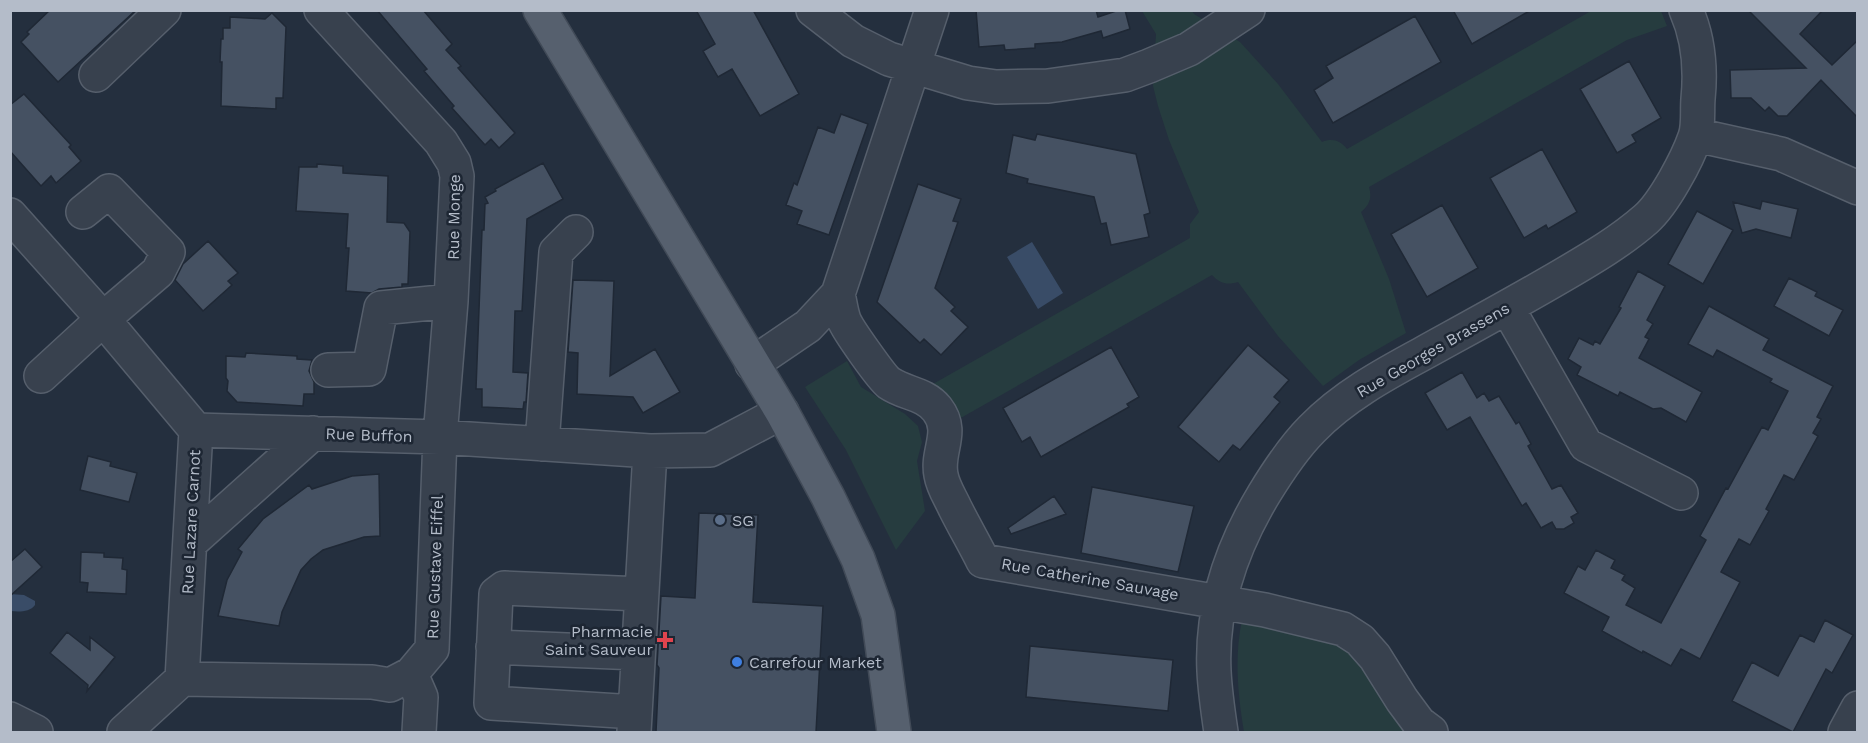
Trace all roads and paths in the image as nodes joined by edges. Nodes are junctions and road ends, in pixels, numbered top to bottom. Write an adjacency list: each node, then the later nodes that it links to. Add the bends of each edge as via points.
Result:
1 (164, 10): 9 (street)
2 (321, 10): 16 (street, Rue Monge, via 441,142 454,164 458,184)
3 (540, 10): 19 (main road)
4 (813, 10): 8 (street, via 853,41)
5 (932, 10): 8 (street)
6 (1248, 10): 8 (street, via 1189,49 1133,72 1097,80 996,87)
7 (1686, 10): 10 (street, Rue Georges Brassens, via 1699,58)
8 (913, 67): 15 (street)
9 (96, 75)
10 (1696, 135): 11 (street, via 1781,154); 17 (street, Rue Georges Brassens, via 1677,177 1648,217 1612,246)
11 (1857, 188)
12 (82, 212): 18 (street, via 109,191 168,252 158,272)
13 (10, 215): 18 (street, Rue Lazare Carnot)
14 (576, 232): 26 (street, via 556,252)
15 (838, 294): 19 (street, via 808,326); 31 (street, Rue Catherine Sauvage, via 845,322 881,374 889,383 931,403 941,416 946,432 941,478 983,561)
16 (451, 301): 20 (street, via 381,308 369,369); 25 (street, Rue Monge)
17 (1508, 308): 28 (street, via 1586,445); 31 (street, Rue Georges Brassens, via 1382,376 1337,406 1312,429 1289,455 1256,508 1230,564)
18 (103, 319): 21 (street); 23 (street, Rue Lazare Carnot)
19 (752, 364): 22 (main road)
20 (328, 370)
21 (41, 376)
22 (782, 412): 27 (street, Rue Buffon, via 710,450); 42 (main road, via 858,559 875,605)
23 (196, 430): 24 (street, Rue Buffon); 29 (street, Rue Lazare Carnot)
24 (313, 433): 25 (street, Rue Buffon); 29 (street)
25 (440, 437): 26 (street, Rue Buffon); 34 (street, Rue Gustave Eiffel, via 432,649)
26 (542, 444): 27 (street, Rue Buffon)
27 (650, 451): 30 (street)
28 (1681, 493)
29 (190, 543): 35 (street, Rue Lazare Carnot)
30 (641, 594): 32 (street, via 504,588 496,594); 33 (street)
31 (1220, 602): 43 (street, Rue Georges Brassens, via 1214,668); 44 (street, via 1343,630 1360,640 1376,657 1419,723)
32 (493, 647): 33 (street); 38 (street, via 491,703)
33 (638, 653): 38 (street)
34 (411, 674): 35 (street, Rue Gustave Eiffel, via 390,685); 41 (street, via 421,697)
35 (182, 679): 40 (street)
36 (1857, 708): 45 (street)
37 (10, 719): 39 (street)
38 (634, 722)
39 (36, 732)
40 (124, 732)
41 (418, 732)
42 (894, 732)
43 (1221, 732)
44 (1431, 732)
45 (1845, 732)

